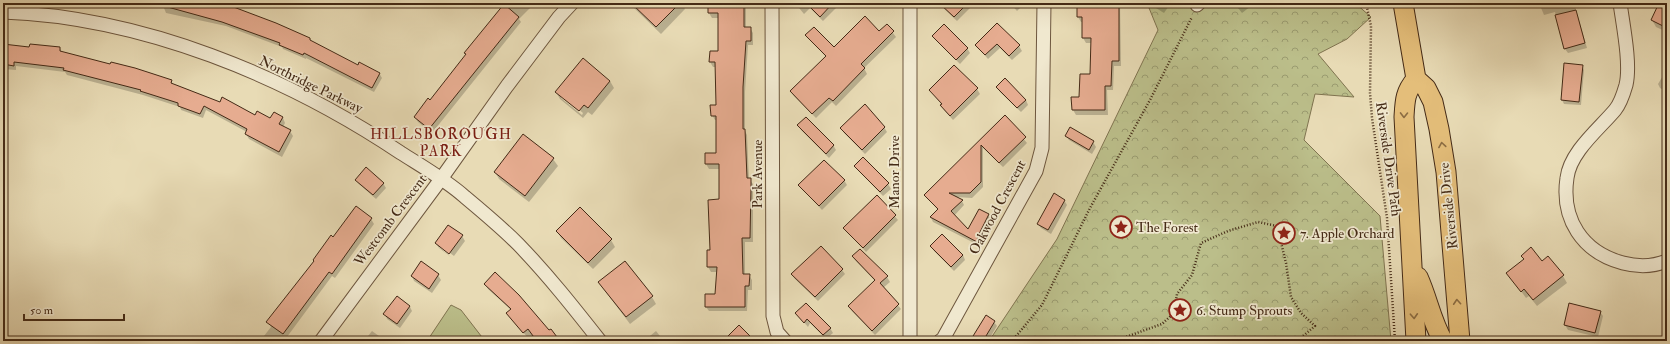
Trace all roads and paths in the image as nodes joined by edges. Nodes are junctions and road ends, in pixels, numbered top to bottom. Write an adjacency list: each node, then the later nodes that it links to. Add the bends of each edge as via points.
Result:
1 (572, 3): 11 (street, Westcomb Crescent, via 512,79)
2 (772, 3): 16 (street, Park Avenue, via 773,316 777,332)
3 (910, 3): 17 (street, Manor Drive)
4 (1044, 3): 18 (street, Oakwood Crescent, via 1042,148 1036,171)
5 (1366, 3): 22 (path, Riverside Drive Path, via 1371,26 1372,118 1387,218)
6 (1403, 3): 10 (highway)
7 (1620, 3): 12 (street, via 1627,55 1626,84 1616,108 1574,159 1567,177 1567,210 1582,239 1610,260 1648,267)
8 (1198, 4): 19 (path, via 1150,100 1090,208 1042,305)
9 (3, 12): 11 (street, Northridge Parkway, via 24,12 124,29 205,53 276,82 361,126)
10 (1416, 79): 13 (highway, one-way to 13, via 1406,94 1404,117); 25 (highway, Riverside Drive, one-way to 10, via 1446,172 1439,129 1433,102 1426,88)
11 (441, 179): 14 (street, Westcomb Crescent); 15 (street, Northridge Parkway, via 464,196 517,244 560,291)
12 (1667, 261)
13 (1412, 263): 23 (highway, one-way to 23); 24 (highway, via 1434,324)
14 (321, 341)
15 (600, 341)
16 (785, 341)
17 (910, 341)
18 (940, 341)
19 (1012, 341)
20 (1121, 341): 21 (path, via 1120,339 1162,324 1174,313 1177,294 1192,275 1201,243 1258,222 1277,226 1291,297 1301,313 1315,326)
21 (1297, 341)
22 (1395, 341)
23 (1416, 341)
24 (1443, 341)
25 (1460, 341)

